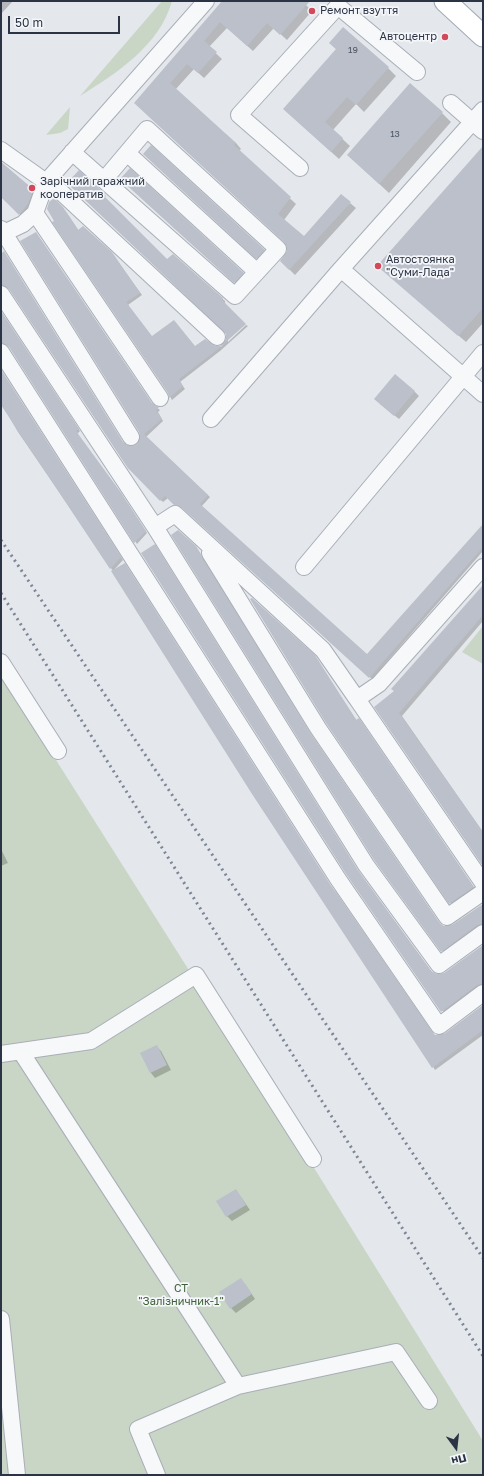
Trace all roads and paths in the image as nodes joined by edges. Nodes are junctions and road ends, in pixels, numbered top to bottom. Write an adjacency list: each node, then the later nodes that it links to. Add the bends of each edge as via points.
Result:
1 (206, 1): 9 (lane)
2 (445, 1): 4 (main road)
3 (338, 3): 5 (lane); 11 (lane, via 240,115)
4 (483, 36)
5 (417, 72)
6 (451, 103): 7 (lane)
7 (479, 121): 16 (lane)
8 (1, 150): 13 (lane)
9 (72, 152): 12 (lane); 13 (lane)
10 (127, 153): 12 (lane); 17 (lane); 17 (lane, via 147,129 278,249)
11 (300, 168)
12 (104, 180): 17 (lane, via 234,296)
13 (47, 181): 14 (lane); 19 (lane)
14 (35, 213): 15 (lane, via 23,224); 24 (lane)
15 (2, 231): 26 (lane)
16 (341, 269): 22 (lane); 25 (lane)
17 (257, 272)
18 (1, 294): 27 (lane)
19 (217, 337)
20 (1, 352): 37 (lane, via 338,879 439,1026)
21 (483, 353): 22 (lane)
22 (462, 377): 23 (lane); 29 (lane)
23 (483, 394)
24 (160, 398)
25 (211, 419)
26 (131, 437)
27 (155, 527): 28 (lane, via 175,514); 36 (lane, via 366,865 439,965)
28 (200, 536): 32 (lane, via 324,650); 35 (lane, via 318,728 447,918)
29 (304, 567)
30 (483, 567): 32 (lane, via 378,684)
31 (1, 662): 33 (lane)
32 (357, 700): 34 (lane)
33 (58, 751)
34 (483, 883)
35 (483, 892)
36 (483, 933)
37 (483, 993)
38 (21, 1052): 39 (lane); 40 (lane, via 90,1041 196,975); 42 (lane)
39 (1, 1054)
40 (313, 1158)
41 (1, 1319): 44 (lane)
42 (238, 1386): 43 (lane, via 396,1352); 45 (lane, via 138,1429)
43 (429, 1401)
44 (17, 1475)
45 (157, 1475)

